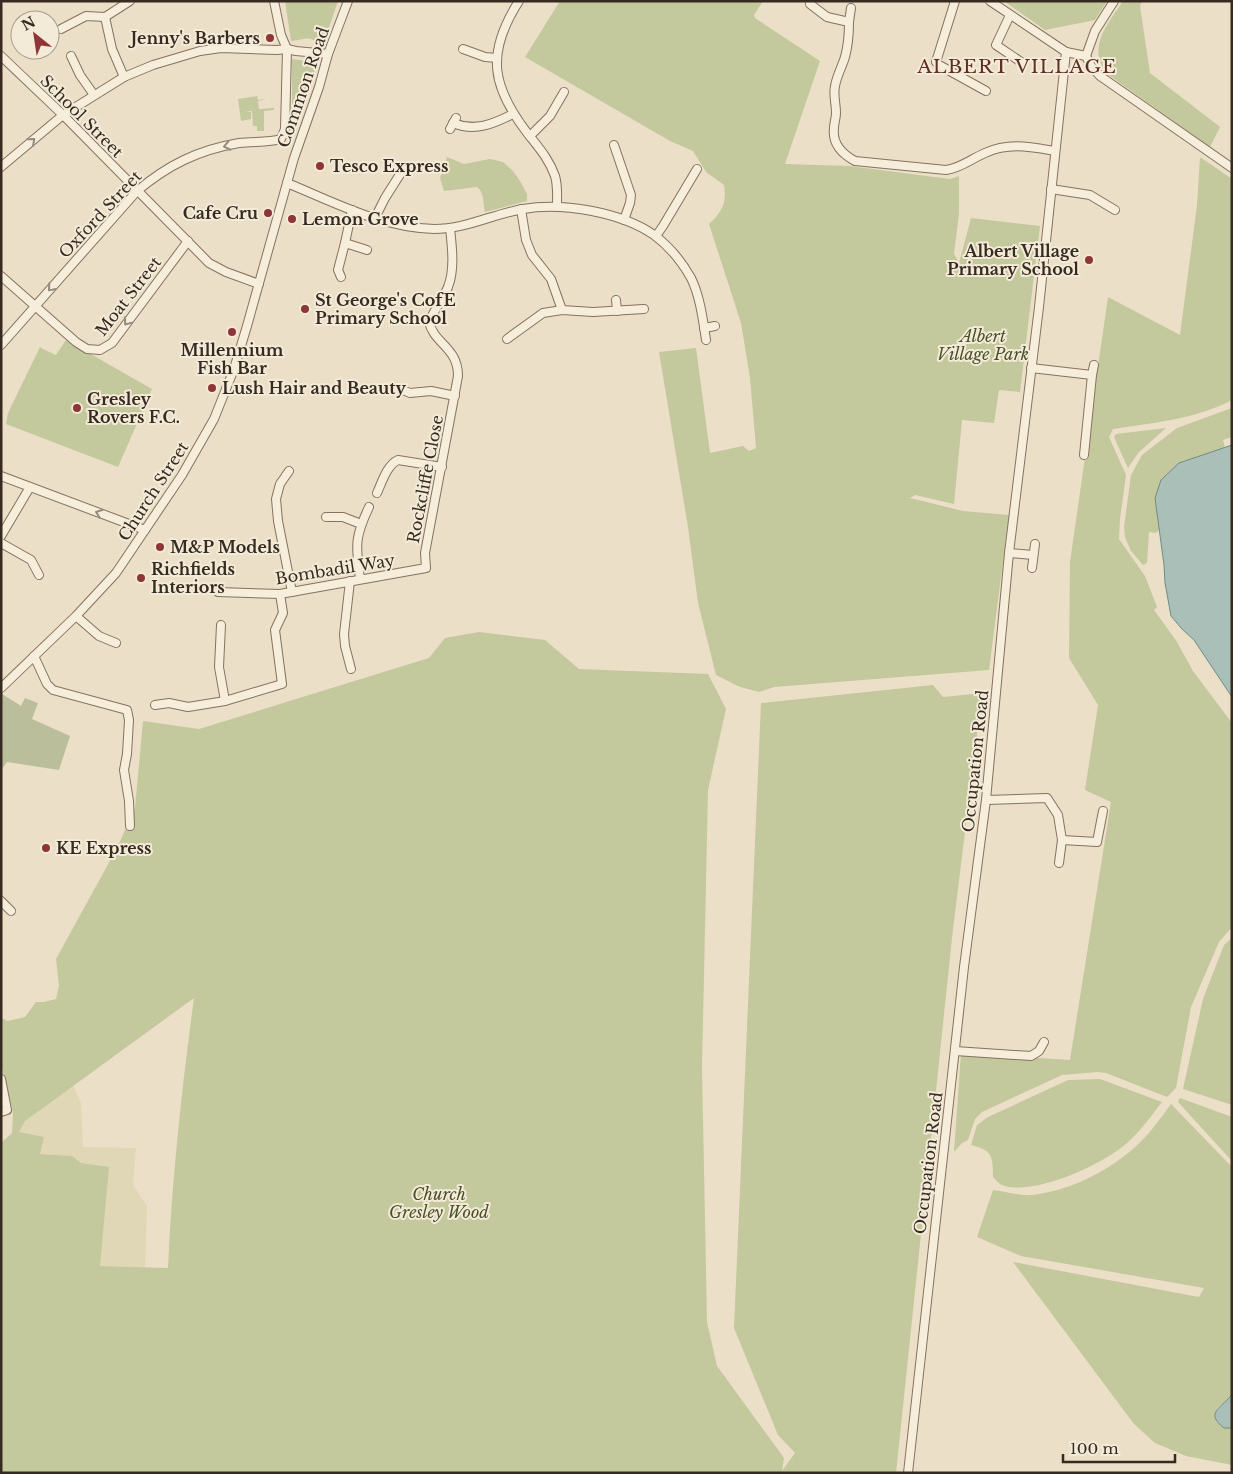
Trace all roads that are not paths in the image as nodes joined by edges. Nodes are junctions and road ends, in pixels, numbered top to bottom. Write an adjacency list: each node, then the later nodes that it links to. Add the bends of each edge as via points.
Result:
1 (130, 1): 11 (street)
2 (274, 1): 14 (street)
3 (348, 1): 17 (street, Common Road)
4 (519, 1): 21 (street, via 502,32)
5 (955, 1): 24 (street, via 936,62)
6 (990, 1): 10 (street)
7 (1114, 1): 20 (street, via 1094,31)
8 (810, 4): 12 (street, via 828,17)
9 (851, 8): 12 (street)
10 (1010, 15): 16 (street); 22 (street, via 996,45)
11 (105, 17): 13 (street, via 86,16); 23 (street, via 112,49)
12 (849, 22): 32 (street, via 845,56 834,88 836,112 833,129 834,140 846,156 855,161 946,170 956,169 1003,146)
13 (60, 29)
14 (287, 49): 17 (street); 23 (street, via 205,50 153,64); 40 (street, Oxford Street, one-way to 40, via 282,139 236,144 200,153 159,173)
15 (463, 49): 21 (street)
16 (1066, 52): 20 (street); 32 (street, Occupation Road)
17 (328, 54): 37 (street, Common Road)
18 (1, 56): 28 (street, School Street)
19 (72, 56): 26 (street)
20 (1086, 56): 36 (street, via 1100,76)
21 (497, 58): 27 (street, via 502,93)
22 (1021, 62)
23 (124, 77): 26 (street)
24 (986, 91)
25 (564, 92): 30 (street, via 550,116)
26 (94, 95): 28 (street)
27 (513, 114): 29 (street, via 478,128); 30 (street)
28 (62, 115): 33 (street, one-way to 28); 40 (street, School Street)
29 (453, 123)
30 (530, 136): 42 (street, via 550,165 557,190)
31 (614, 145): 47 (street, via 631,195)
32 (1055, 150): 38 (street, Occupation Road)
33 (1, 167)
34 (404, 168): 46 (street)
35 (697, 168): 39 (street)
36 (1232, 168)
37 (287, 183): 44 (street); 55 (street, Church Street)
38 (1051, 189): 45 (street, via 1090,195); 67 (street, Occupation Road)
39 (686, 190): 41 (street); 49 (street)
40 (137, 191): 50 (street, School Street); 57 (street, Oxford Street, one-way to 57)
41 (694, 194)
42 (557, 207): 43 (street); 47 (street)
43 (521, 209): 48 (street); 59 (street, via 532,255 551,279)
44 (352, 210): 46 (street); 51 (street)
45 (1115, 210)
46 (375, 218): 48 (street, via 423,228)
47 (624, 220): 49 (street)
48 (450, 228): 70 (street, Rockcliffe Close, via 451,277 429,322 430,330 451,352 458,365)
49 (656, 236): 62 (street, via 672,250 692,279)
50 (188, 241): 55 (street, School Street, via 217,268); 57 (street, Moat Street, one-way to 57, via 112,343 100,350 76,342)
51 (345, 243): 52 (street); 54 (street, via 338,270)
52 (367, 250)
53 (1, 276): 57 (street, Moat Street)
54 (341, 277)
55 (259, 284): 80 (street, Church Street, via 234,369 214,419)
56 (616, 300): 60 (street)
57 (36, 306): 65 (street, Oxford Street)
58 (644, 309): 60 (street)
59 (562, 310): 60 (street); 63 (street, via 543,313 521,334)
60 (617, 311)
61 (715, 326): 62 (street)
62 (704, 328): 64 (street)
63 (507, 339)
64 (706, 340)
65 (1, 345)
66 (1094, 364): 68 (street)
67 (1031, 368): 68 (street); 84 (street, Occupation Road)
68 (1092, 375): 71 (street)
69 (398, 388): 70 (street, Rockcliffe Close, via 410,393 431,391)
70 (455, 396): 72 (street, Rockcliffe Close)
71 (1084, 455)
72 (442, 467): 76 (street, via 398,460 390,467); 86 (street, Rockcliffe Close, via 425,553)
73 (288, 471): 92 (street, via 276,500)
74 (1, 476): 75 (street)
75 (30, 487): 80 (street, one-way to 75); 81 (street)
76 (377, 493)
77 (369, 507): 79 (street)
78 (326, 517): 79 (street, via 343,517)
79 (361, 524): 89 (street, via 356,541)
80 (145, 530): 94 (street, Church Street, via 116,573)
81 (1, 536)
82 (1, 543): 88 (street, via 31,560)
83 (1034, 544): 85 (street)
84 (1009, 553): 85 (street); 102 (street, Occupation Road)
85 (1033, 556): 87 (street)
86 (426, 568): 89 (street, Bombadil Way)
87 (1032, 568)
88 (39, 574)
89 (360, 579): 90 (street, Bombadil Way)
90 (350, 581): 92 (street, Bombadil Way); 98 (street, via 344,634)
91 (218, 592): 93 (street, Bombadil Way)
92 (292, 592): 93 (street, Bombadil Way)
93 (280, 594): 100 (street, via 283,613 275,630 282,684)
94 (76, 616): 96 (street, via 99,636); 97 (street, Church Street)
95 (221, 625): 100 (street, via 219,667)
96 (116, 643)
97 (34, 656): 99 (street, Church Street); 104 (street, via 46,684 53,690 127,710 128,747 124,770)
98 (351, 669)
99 (1, 688)
100 (225, 700): 101 (street, via 188,707 169,703)
101 (154, 705)
102 (986, 800): 105 (street, via 1047,798 1058,815); 110 (street, Occupation Road)
103 (1103, 811): 105 (street, via 1098,842)
104 (130, 826)
105 (1062, 840): 106 (street)
106 (1059, 862)
107 (1, 901): 108 (street)
108 (11, 911)
109 (1044, 1042): 110 (street, via 1031,1056)
110 (955, 1051): 113 (street, Occupation Road)
111 (1, 1079): 112 (street)
112 (4, 1111)
113 (908, 1473)

